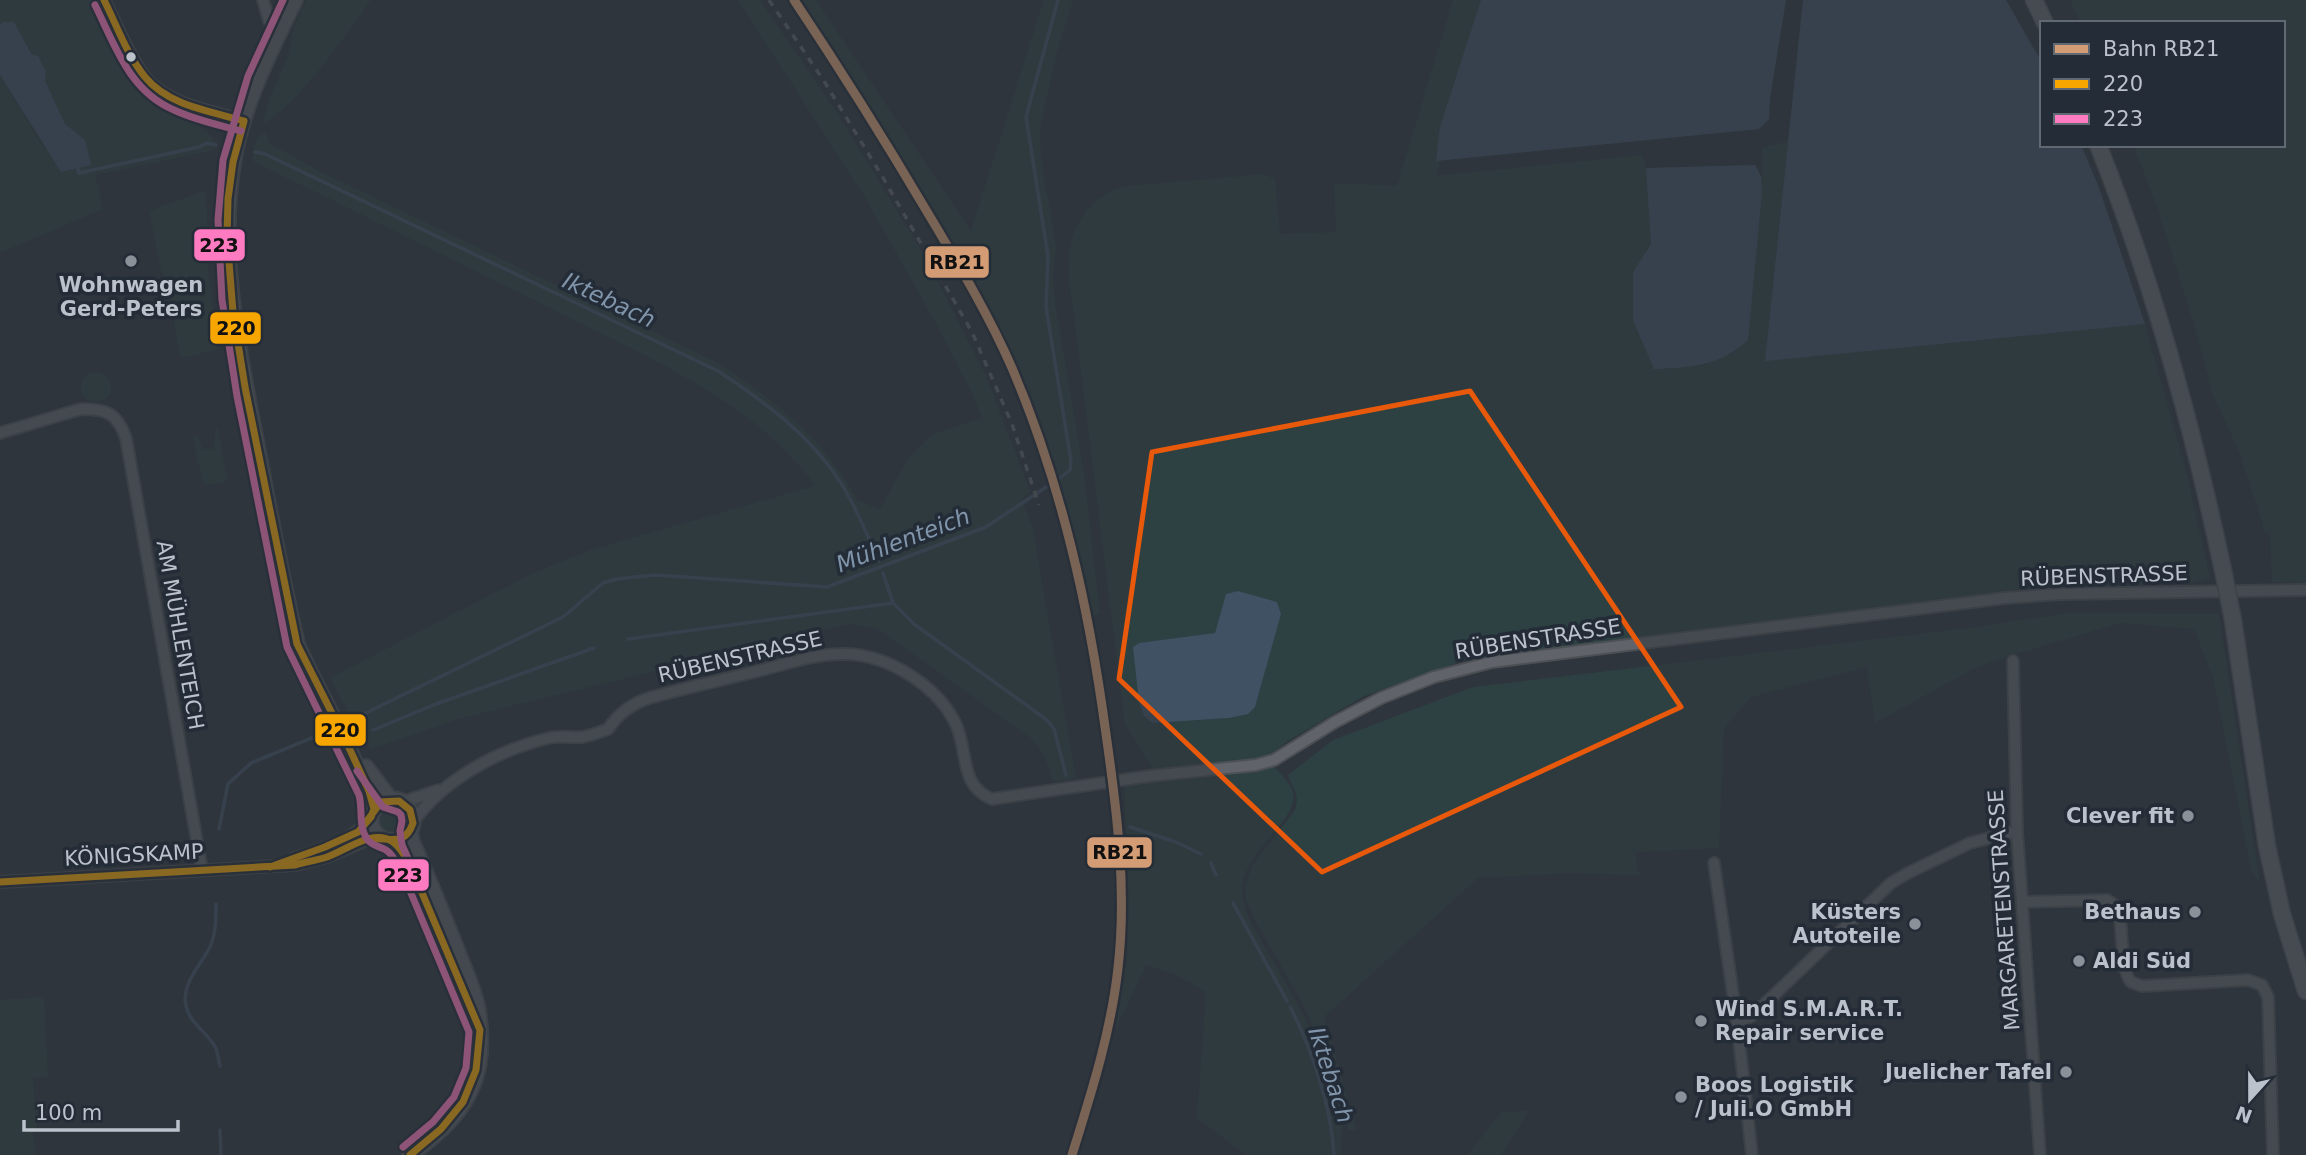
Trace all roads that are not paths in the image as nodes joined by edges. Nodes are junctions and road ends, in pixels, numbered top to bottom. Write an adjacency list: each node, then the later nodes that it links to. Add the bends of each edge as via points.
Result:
1 (104, 0): 7 (street, via 147,79 183,102)
2 (263, 0): 6 (street, via 269,21)
3 (295, 0): 6 (main road)
4 (2034, 0): 5 (main road)
5 (2044, 21)
6 (281, 28): 7 (main road)
7 (244, 121): 12 (main road, via 233,162 228,219 236,329 297,643)
8 (2099, 147): 24 (main road, bridge, via 2166,338 2199,458 2233,620 2267,846)
9 (0, 433): 21 (street, AM MÜHLENTEICH, via 81,409 108,412 122,426)
10 (2306, 590): 13 (street, RÜBENSTRASSE, via 2005,598 1492,662 1434,677 1381,698 1275,760 992,799 971,782 957,726 932,692 870,656 823,654 640,701 616,717 608,729 583,737 552,737 513,749 486,760)
11 (2013, 661): 17 (street, MARGARETENSTRASSE)
12 (344, 736): 14 (main road); 15 (main road, via 369,791)
13 (445, 788): 14 (street, RÜBENSTRASSE); 16 (street, RÜBENSTRASSE)
14 (396, 801): 15 (main road, via 381,802); 16 (main road, via 411,810)
15 (373, 813): 18 (main road, via 372,825); 20 (street, KÖNIGSKAMP, via 358,832 341,841)
16 (411, 826): 18 (main road, via 405,836); 26 (main road, via 412,842 467,975)
17 (2017, 831): 23 (street, MARGARETENSTRASSE); 25 (street, via 1970,843 1891,884 1752,1016)
18 (386, 839): 20 (street, KÖNIGSKAMP, via 371,838 327,857); 26 (main road, via 400,848 412,869)
19 (1714, 863): 25 (street)
20 (270, 867): 21 (street, KÖNIGSKAMP)
21 (202, 870): 22 (street, KÖNIGSKAMP)
22 (0, 882)
23 (2022, 902): 29 (street, MARGARETENSTRASSE); 30 (street, via 2107,900 2119,908 2125,972 2142,986 2248,980 2262,985 2268,997)
24 (2306, 991)
25 (1737, 1022): 28 (street)
26 (480, 1030): 27 (main road, via 480,1057 471,1091 451,1120)
27 (410, 1155)
28 (1752, 1155)
29 (2040, 1155)
30 (2273, 1155)

